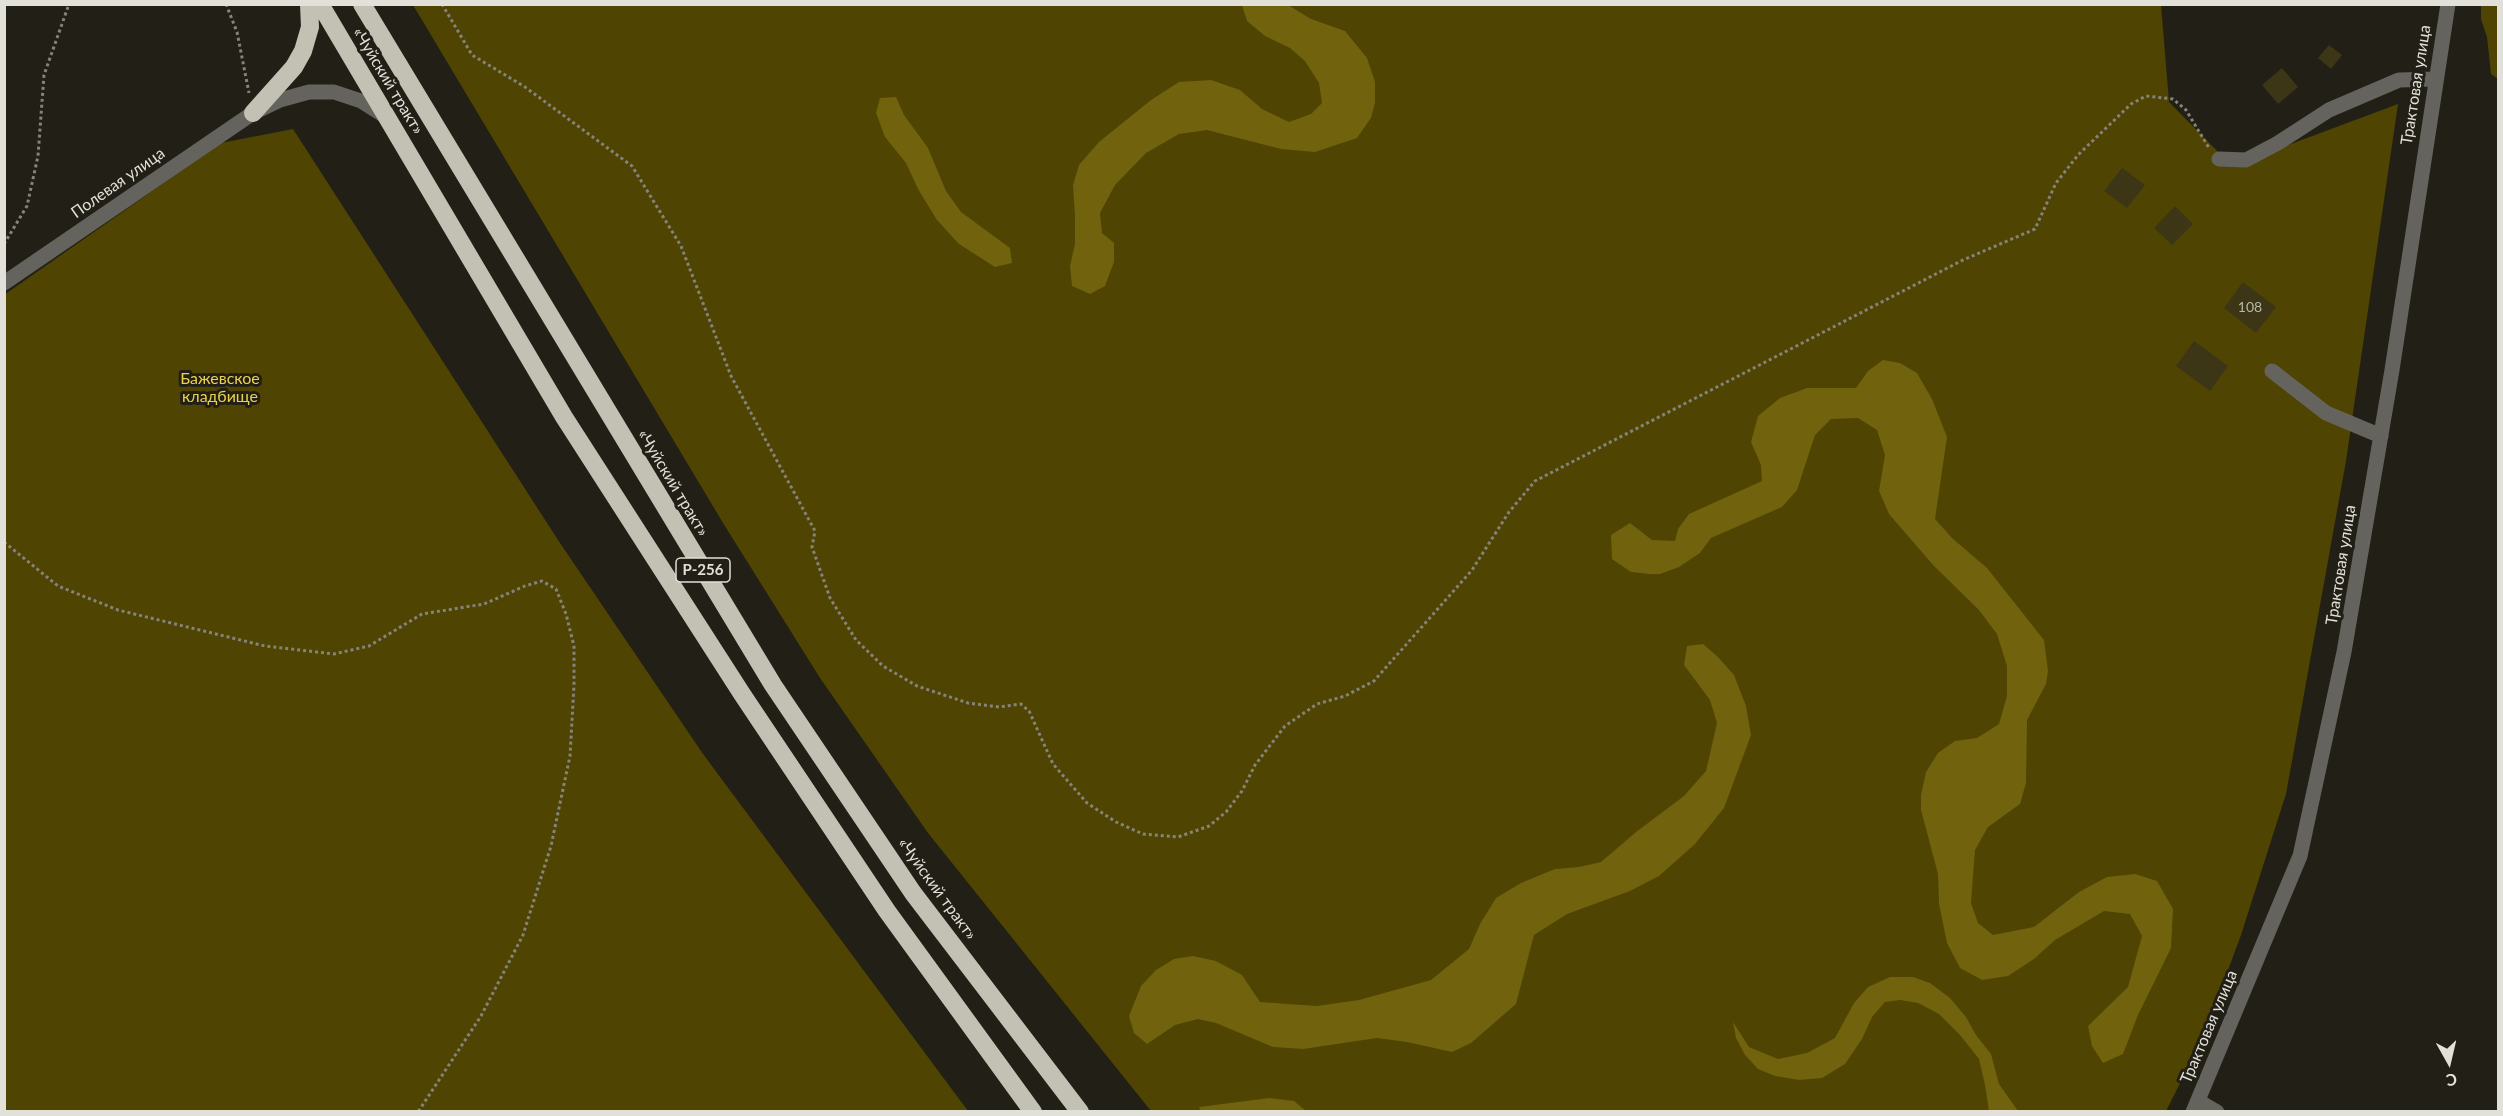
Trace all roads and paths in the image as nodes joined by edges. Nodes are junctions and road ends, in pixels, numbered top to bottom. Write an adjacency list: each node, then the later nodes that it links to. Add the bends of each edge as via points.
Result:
1 (69, 4): 12 (path, via 44,75 38,156 27,206)
2 (226, 4): 9 (path, via 237,32)
3 (309, 4): 9 (highway, via 310,27 303,51 294,67)
4 (320, 4): 10 (highway, «Чуйский тракт» / Р-256)
5 (362, 4): 20 (highway, «Чуйский тракт» / Р-256, via 773,685 913,893)
6 (442, 4): 11 (path, via 472,55 525,87 632,166 681,246 731,376 815,531 812,547 830,598 856,640 883,666 917,686 968,703 999,707 1021,704 1029,711 1053,764 1086,803 1143,834 1178,837 1209,826 1242,791 1255,765 1285,726 1317,704 1345,696 1374,681 1472,570 1509,512 1535,481 1963,260 2035,229 2055,183 2132,104 2146,96 2173,99 2186,110)
7 (2448, 4): 8 (street, Трактовая улица)
8 (2435, 79): 11 (street, via 2398,80 2329,110 2246,160); 15 (street, Трактовая улица)
9 (253, 113): 10 (street, Полевая улица, via 294,95 324,91 351,97); 13 (street, Полевая улица)
10 (388, 118): 19 (highway, «Чуйский тракт» / Р-256, via 564,417 742,694 886,911)
11 (2219, 159)
12 (4, 244)
13 (4, 284)
14 (2272, 371): 15 (street, via 2326,413)
15 (2381, 436): 17 (street, Трактовая улица, via 2344,652 2300,856)
16 (4, 542): 18 (path, via 58,586 118,610 265,646 334,654 369,646 422,614 484,604 542,581 556,589 574,646 574,685 570,756 551,846 523,935 482,1016)
17 (2195, 1106): 21 (street)
18 (418, 1112)
19 (1033, 1112)
20 (1080, 1112)
21 (2217, 1112)

